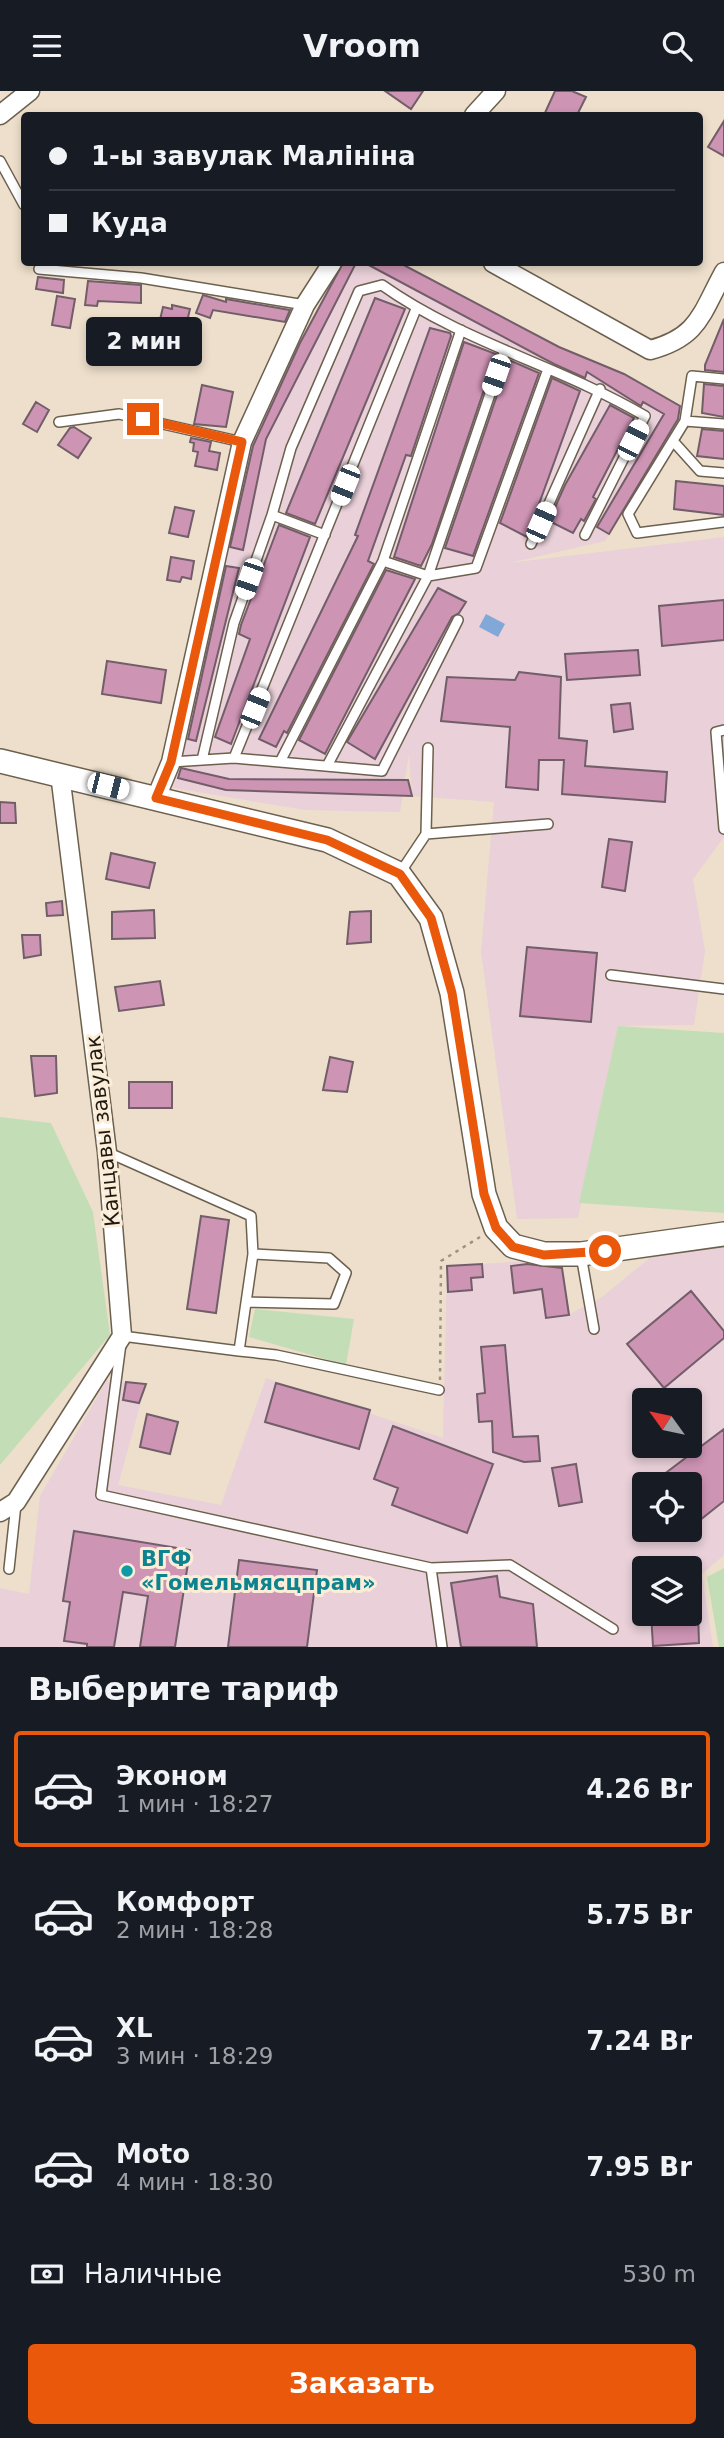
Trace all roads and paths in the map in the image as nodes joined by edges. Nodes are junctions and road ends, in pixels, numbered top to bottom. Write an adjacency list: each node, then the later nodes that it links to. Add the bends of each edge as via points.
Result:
1 (30, 91): 4 (street)
2 (496, 91): 3 (street)
3 (477, 112)
4 (0, 115)
5 (0, 161): 6 (lane)
6 (21, 200)
7 (330, 266): 11 (street)
8 (498, 266): 10 (street, via 650,350 673,344 692,330)
9 (39, 269): 11 (lane, via 141,278)
10 (724, 272)
11 (305, 305): 22 (street)
12 (416, 309): 13 (lane); 24 (lane, via 382,285 359,291 291,448); 26 (lane)
13 (461, 330): 14 (lane); 29 (lane)
14 (505, 350): 15 (lane); 30 (lane)
15 (548, 369): 17 (lane); 30 (lane, via 476,568)
16 (724, 379): 18 (lane, via 692,376)
17 (600, 389): 27 (lane, via 645,416); 28 (lane)
18 (685, 421): 20 (lane); 21 (lane)
19 (59, 422): 22 (lane, via 119,414)
20 (724, 424)
21 (673, 441): 23 (lane, via 700,471); 25 (lane, via 628,514 637,533)
22 (242, 442): 37 (street)
23 (724, 473)
24 (272, 515): 26 (lane); 36 (lane, via 234,623)
25 (724, 521)
26 (325, 535): 34 (lane)
27 (585, 535)
28 (531, 544)
29 (383, 561): 30 (lane); 38 (lane)
30 (428, 576): 39 (lane)
31 (458, 620): 39 (lane, via 382,771)
32 (724, 730): 43 (lane, via 716,731)
33 (428, 748): 44 (lane)
34 (234, 758): 36 (lane); 38 (lane)
35 (0, 760): 40 (street)
36 (201, 760): 37 (lane)
37 (171, 762): 41 (street)
38 (280, 762): 39 (lane)
39 (327, 767)
40 (60, 774): 41 (street); 48 (street, Канцавы завулак)
41 (156, 798): 45 (street, via 327,840)
42 (548, 824): 44 (lane)
43 (724, 829)
44 (426, 834): 45 (lane)
45 (400, 874): 49 (street, via 431,918 452,993 484,1194)
46 (611, 975): 47 (lane)
47 (724, 989)
48 (107, 1152): 51 (lane, via 251,1216); 55 (street, Канцавы завулак)
49 (496, 1228): 52 (street, via 513,1247 544,1255); 57 (path, via 441,1261)
50 (724, 1234): 52 (street)
51 (253, 1254): 53 (lane); 53 (lane, via 328,1258 345,1273 334,1304)
52 (581, 1254): 54 (lane)
53 (246, 1302): 56 (lane)
54 (594, 1329)
55 (122, 1336): 56 (lane); 58 (street); 60 (lane, via 101,1495)
56 (239, 1351): 57 (lane)
57 (439, 1390)
58 (16, 1503): 59 (street); 61 (lane)
59 (0, 1512)
60 (431, 1568): 62 (lane, via 510,1565); 63 (lane)
61 (9, 1569)
62 (613, 1629)
63 (442, 1647)

